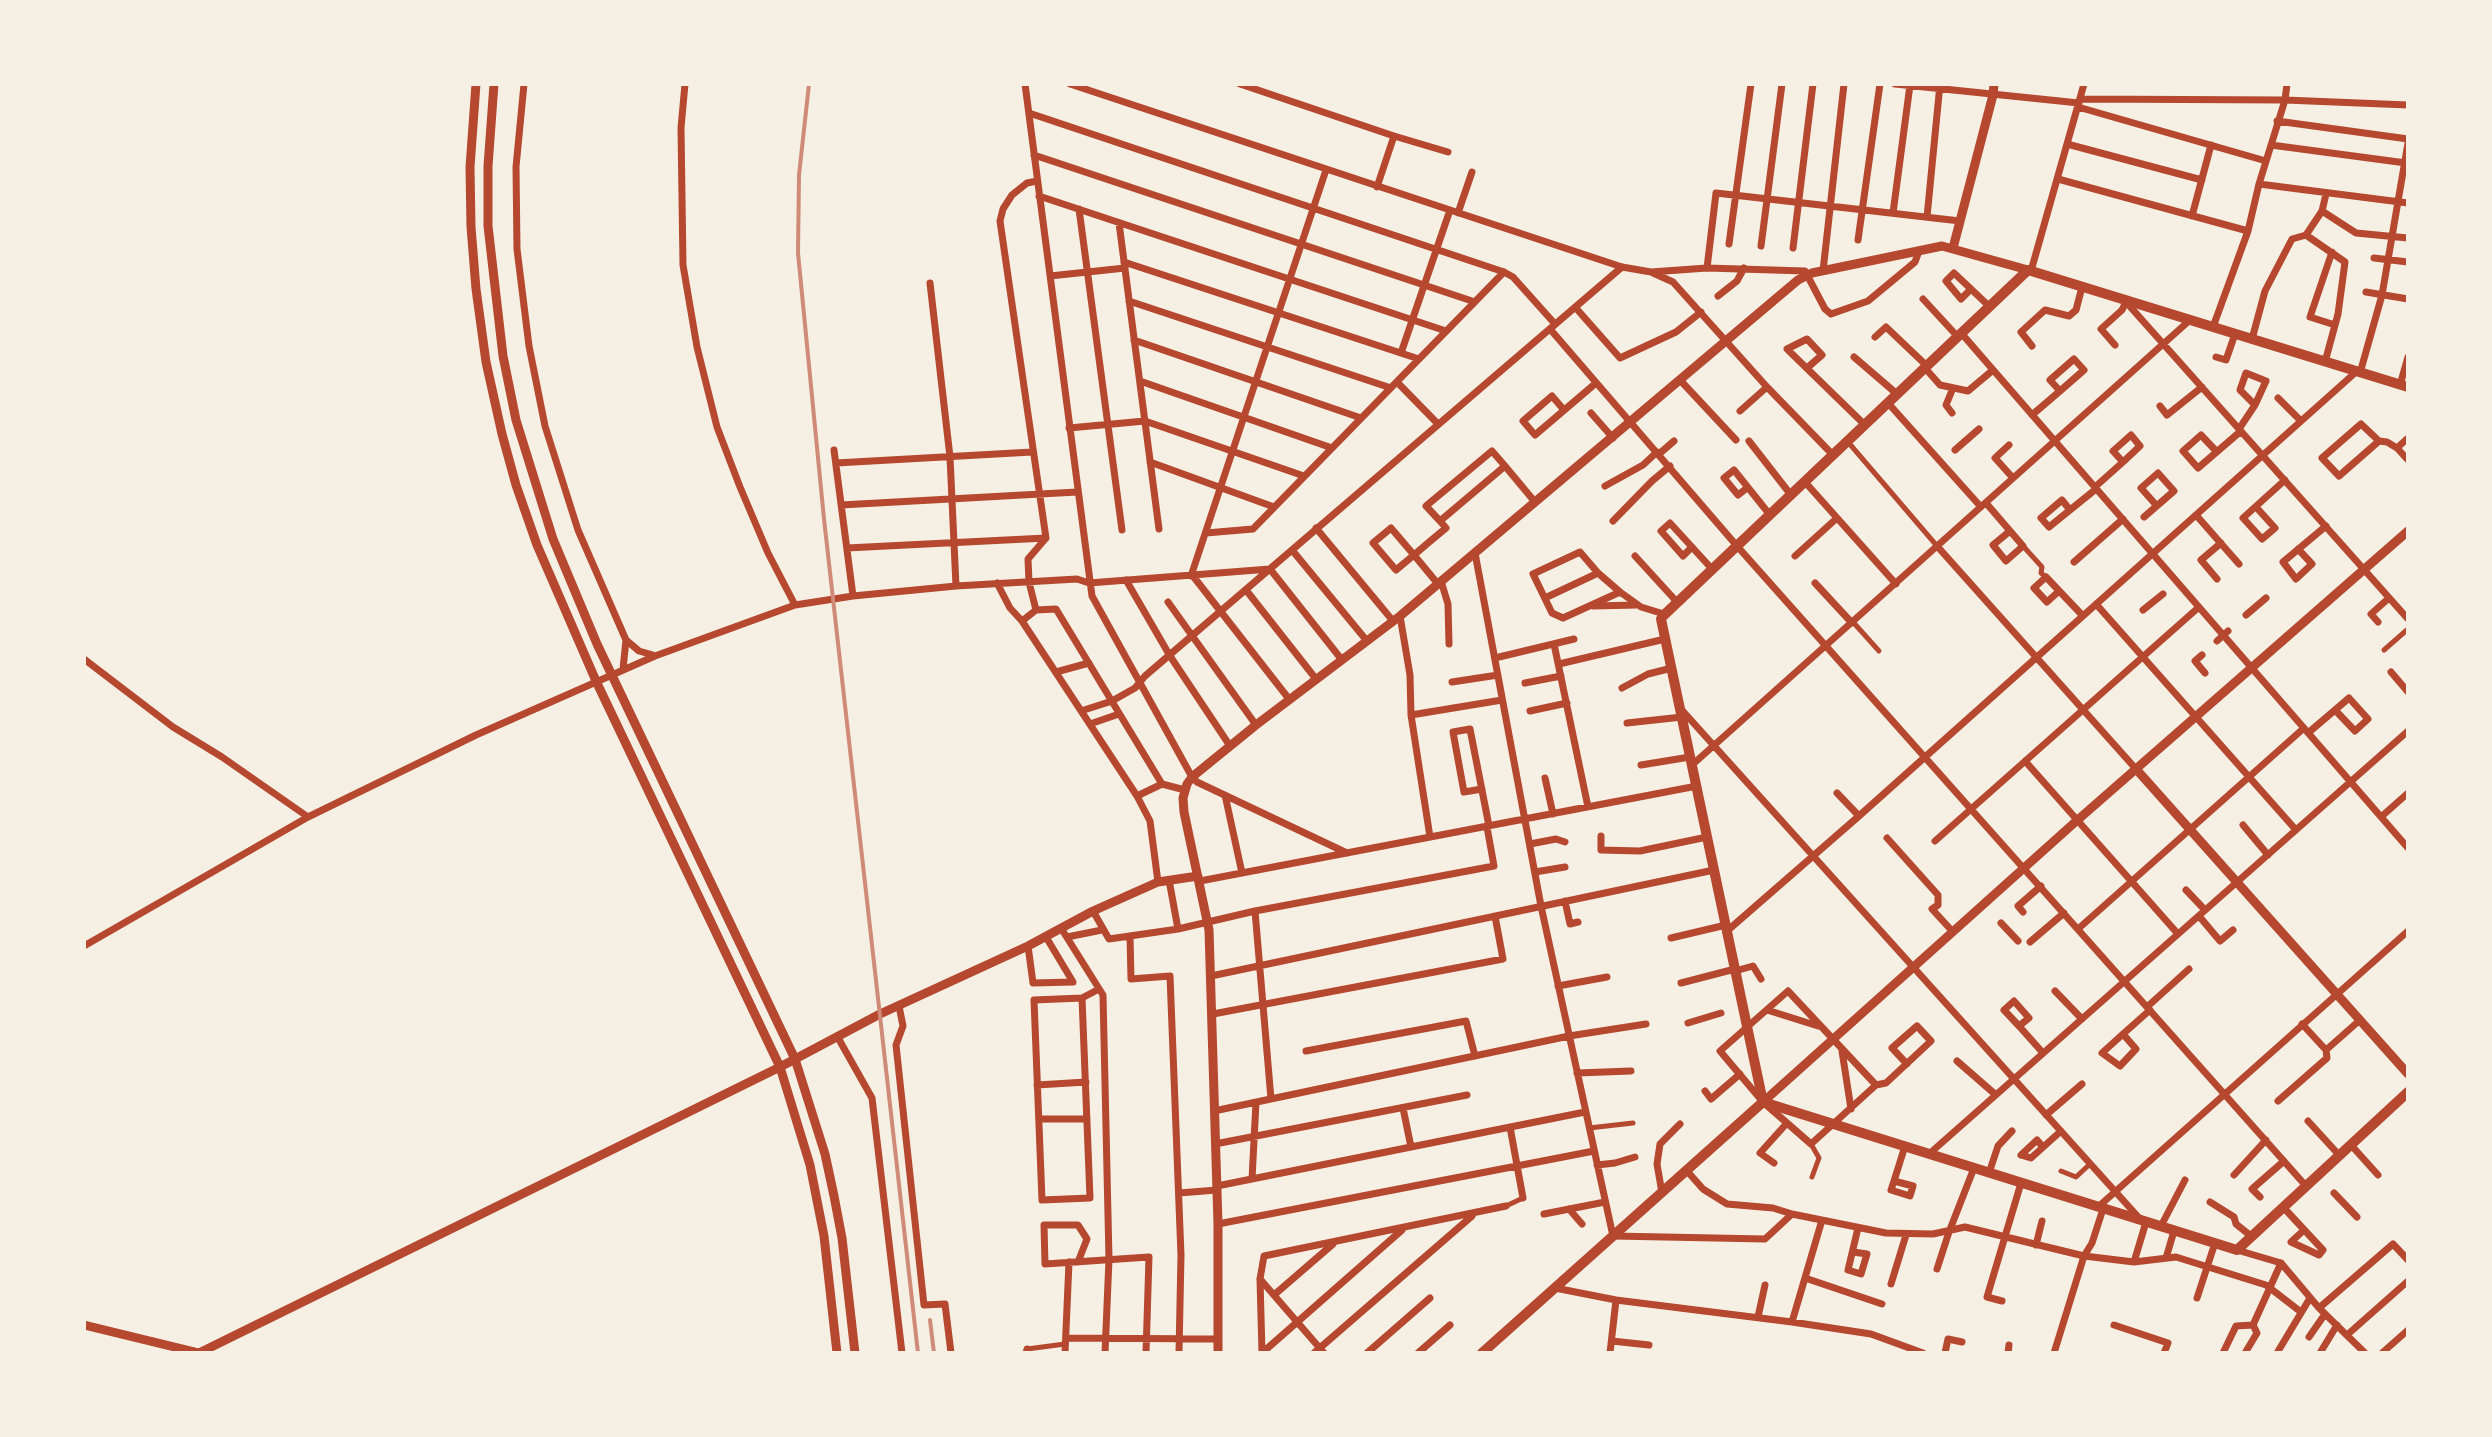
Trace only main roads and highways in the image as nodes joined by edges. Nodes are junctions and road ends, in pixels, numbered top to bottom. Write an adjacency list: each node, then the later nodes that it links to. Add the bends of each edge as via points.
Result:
1 (2404, 386): 3 (main road, via 2029,271 1862,422 1664,614)
2 (2408, 1092): 3 (main road, via 2339,1155 2321,1179 2306,1186 2237,1250)
3 (1761, 1104): 4 (main road)
4 (1482, 1353)

